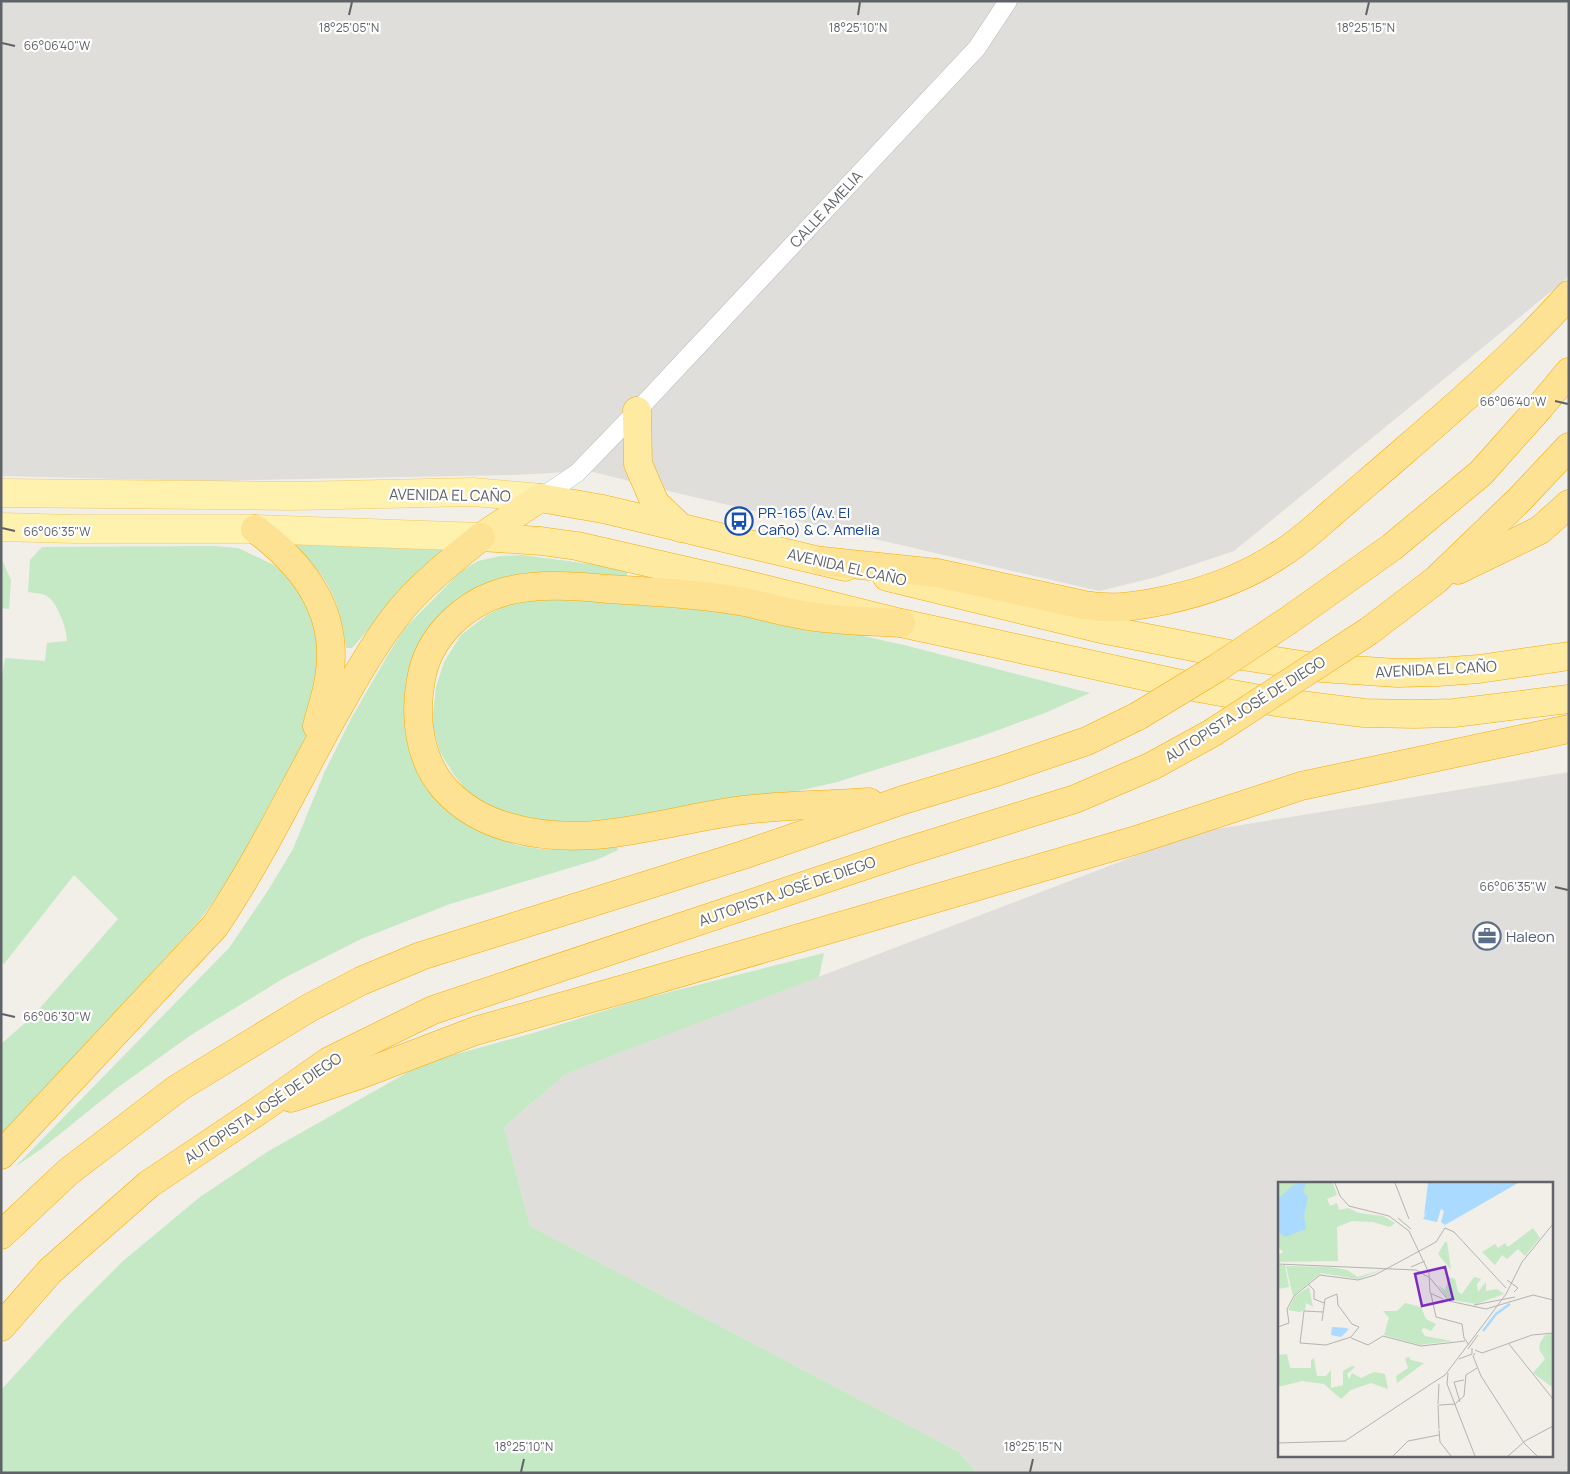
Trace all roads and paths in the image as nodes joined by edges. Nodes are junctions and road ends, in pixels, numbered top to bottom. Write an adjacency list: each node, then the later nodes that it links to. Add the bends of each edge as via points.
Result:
1 (1008, 1): 4 (street, CALLE AMELIA, via 976,48)
2 (1569, 295): 13 (highway, via 1536,332 1470,394 1297,543 1265,564 1219,585 1149,604 1108,608 1084,606 937,573)
3 (1569, 372): 20 (highway, bridge, via 1481,473 1392,548 1217,668 1138,716 1087,741)
4 (637, 411): 7 (street, CALLE AMELIA, via 577,473); 10 (highway, via 638,464 656,503)
5 (1569, 447): 14 (highway, AUTOPISTA JOSÉ DE DIEGO)
6 (1, 492): 7 (main road, AVENIDA EL CAÑO, via 293,496 472,492)
7 (540, 498): 10 (highway, AVENIDA EL CAÑO); 12 (highway)
8 (1569, 504): 14 (highway, via 1540,530)
9 (1, 527): 11 (main road)
10 (681, 528): 13 (highway, AVENIDA EL CAÑO)
11 (255, 530): 12 (main road); 19 (highway, via 278,546 295,564 319,598 326,617 330,677)
12 (481, 537): 15 (highway, via 577,546); 19 (highway, via 442,568 396,616 365,659)
13 (822, 561): 16 (highway, AVENIDA EL CAÑO, via 1102,629 1321,668 1438,672)
14 (1436, 580): 21 (highway, AUTOPISTA JOSÉ DE DIEGO, bridge, via 1369,631 1212,733 1152,766 1075,798 433,1010 329,1060)
15 (900, 623): 17 (highway, via 1226,693 1317,708 1364,713 1434,714); 20 (highway, via 804,616 743,602 667,593 587,587 529,587 488,596 443,631 423,669 417,714 430,768 456,801 500,825 539,834 586,836 632,831 744,810)
16 (1569, 656)
17 (1569, 699)
18 (1569, 729): 21 (highway, via 1302,786 1114,846 475,1031)
19 (306, 766): 22 (highway, via 264,847 215,926)
20 (902, 800): 23 (highway, via 743,855 421,956 360,981 309,1008 178,1088 68,1172)
21 (264, 1107): 24 (highway, AUTOPISTA JOSÉ DE DIEGO, via 149,1184 50,1271)
22 (1, 1155)
23 (1, 1235)
24 (1, 1327)

